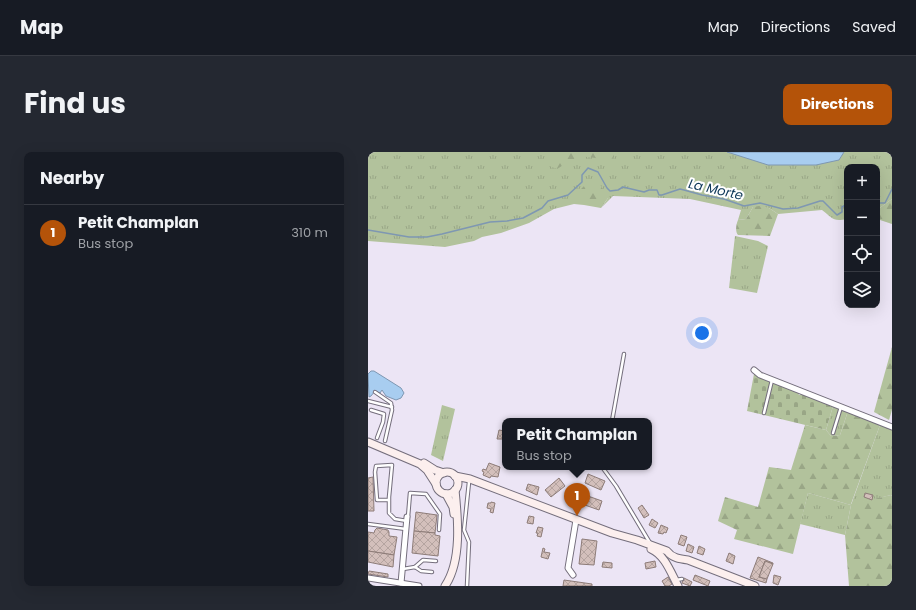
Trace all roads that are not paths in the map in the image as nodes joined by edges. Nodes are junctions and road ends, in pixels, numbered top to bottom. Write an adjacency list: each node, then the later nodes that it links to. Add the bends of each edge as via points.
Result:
1 (624, 354): 10 (lane)
2 (754, 370): 3 (street)
3 (772, 380): 7 (street); 9 (lane)
4 (375, 392): 6 (lane)
5 (368, 401): 6 (lane)
6 (392, 407): 15 (lane)
7 (841, 407): 11 (street); 12 (lane)
8 (371, 410): 13 (lane, via 384,414)
9 (764, 413)
10 (613, 418)
11 (892, 427)
12 (833, 433)
13 (377, 438)
14 (368, 442): 15 (main road)
15 (384, 444): 17 (main road); 20 (main road, via 424,467)
16 (604, 470): 30 (lane)
17 (444, 472): 18 (main road); 20 (main road, via 437,478)
18 (455, 476): 19 (main road); 21 (main road)
19 (473, 482): 21 (main road); 25 (main road); 42 (lane, via 464,530 470,542)
20 (436, 484): 22 (main road, via 440,492)
21 (456, 488): 22 (main road); 41 (main road, via 457,545 451,574)
22 (446, 494): 41 (main road, via 453,507 454,532)
23 (389, 500): 23 (lane, via 392,465 376,466 376,500); 24 (lane, via 389,513 395,519)
24 (407, 519): 27 (street); 28 (lane, via 410,493 426,494 440,514)
25 (576, 520): 29 (main road); 36 (street, via 568,568)
26 (368, 524): 27 (lane)
27 (406, 529): 34 (street)
28 (439, 530)
29 (612, 533): 30 (main road); 31 (main road)
30 (651, 545): 31 (main road)
31 (664, 554): 38 (main road); 43 (main road, via 688,560)
32 (436, 561): 33 (lane, via 423,560)
33 (415, 567): 34 (lane); 35 (lane, via 421,571)
34 (403, 570): 39 (street)
35 (432, 572)
36 (573, 575)
37 (368, 578): 39 (street)
38 (678, 582)
39 (401, 583): 40 (street)
40 (419, 586)
41 (445, 586)
42 (467, 586)
43 (755, 586)

